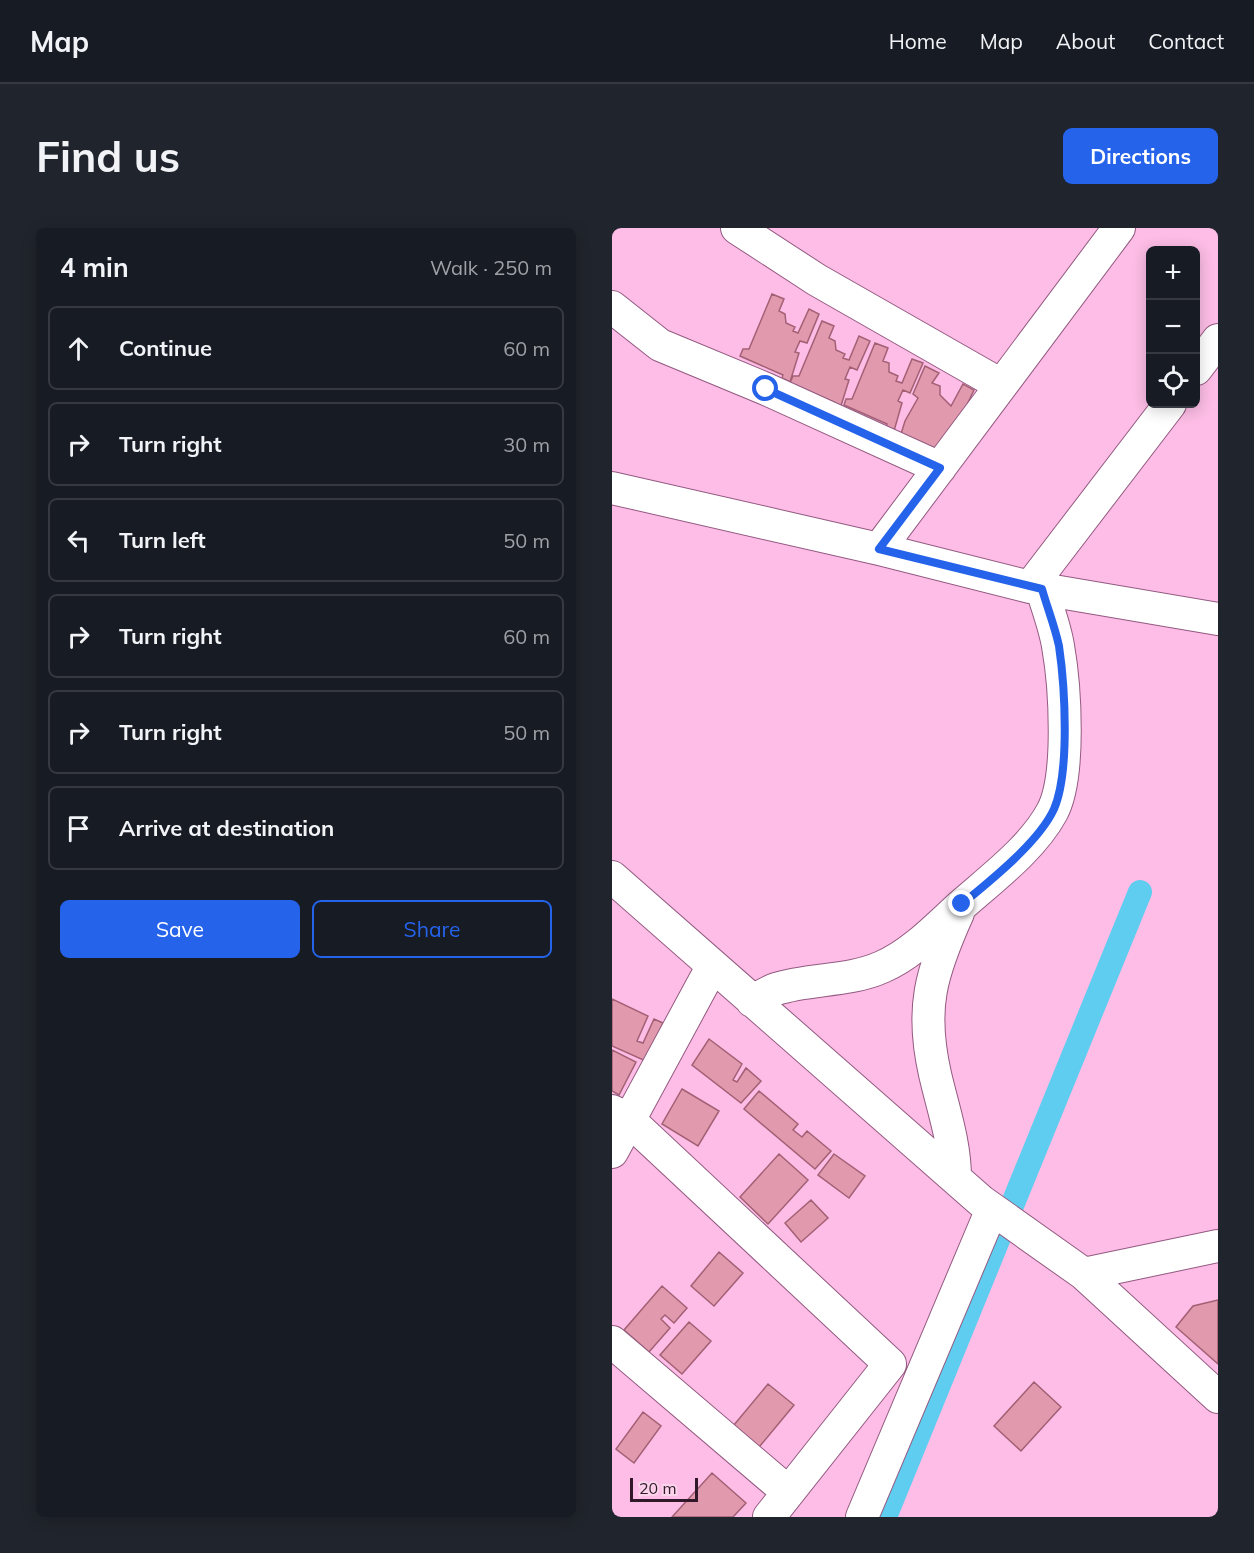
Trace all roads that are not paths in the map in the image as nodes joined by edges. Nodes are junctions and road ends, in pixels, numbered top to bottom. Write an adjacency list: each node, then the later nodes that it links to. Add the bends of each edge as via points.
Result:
1 (737, 228): 6 (street, via 817,280)
2 (1119, 228): 6 (street)
3 (612, 307): 8 (street, via 660,345)
4 (1218, 340): 5 (street)
5 (1200, 364)
6 (1001, 385): 8 (street)
7 (1167, 408): 11 (street)
8 (940, 468): 10 (street)
9 (612, 488): 10 (street)
10 (879, 549): 11 (street)
11 (1036, 588): 12 (street); 14 (street, via 1058,645 1063,695 1061,786 1042,828)
12 (1218, 619)
13 (612, 878): 15 (street)
14 (962, 904): 16 (street, via 905,954 882,967 851,977 776,989); 19 (street, via 936,962 927,1012 934,1072 955,1157)
15 (712, 968): 16 (street); 17 (street)
16 (752, 1001): 19 (street)
17 (620, 1115): 18 (street); 24 (street)
18 (612, 1152)
19 (955, 1178): 20 (street)
20 (992, 1209): 22 (street); 25 (street)
21 (1218, 1246): 22 (street)
22 (1084, 1274): 26 (street)
23 (612, 1341): 27 (street)
24 (890, 1365): 25 (street); 27 (street)
25 (922, 1373): 29 (street)
26 (1218, 1397)
27 (788, 1492): 28 (street)
28 (769, 1517)
29 (862, 1517)

